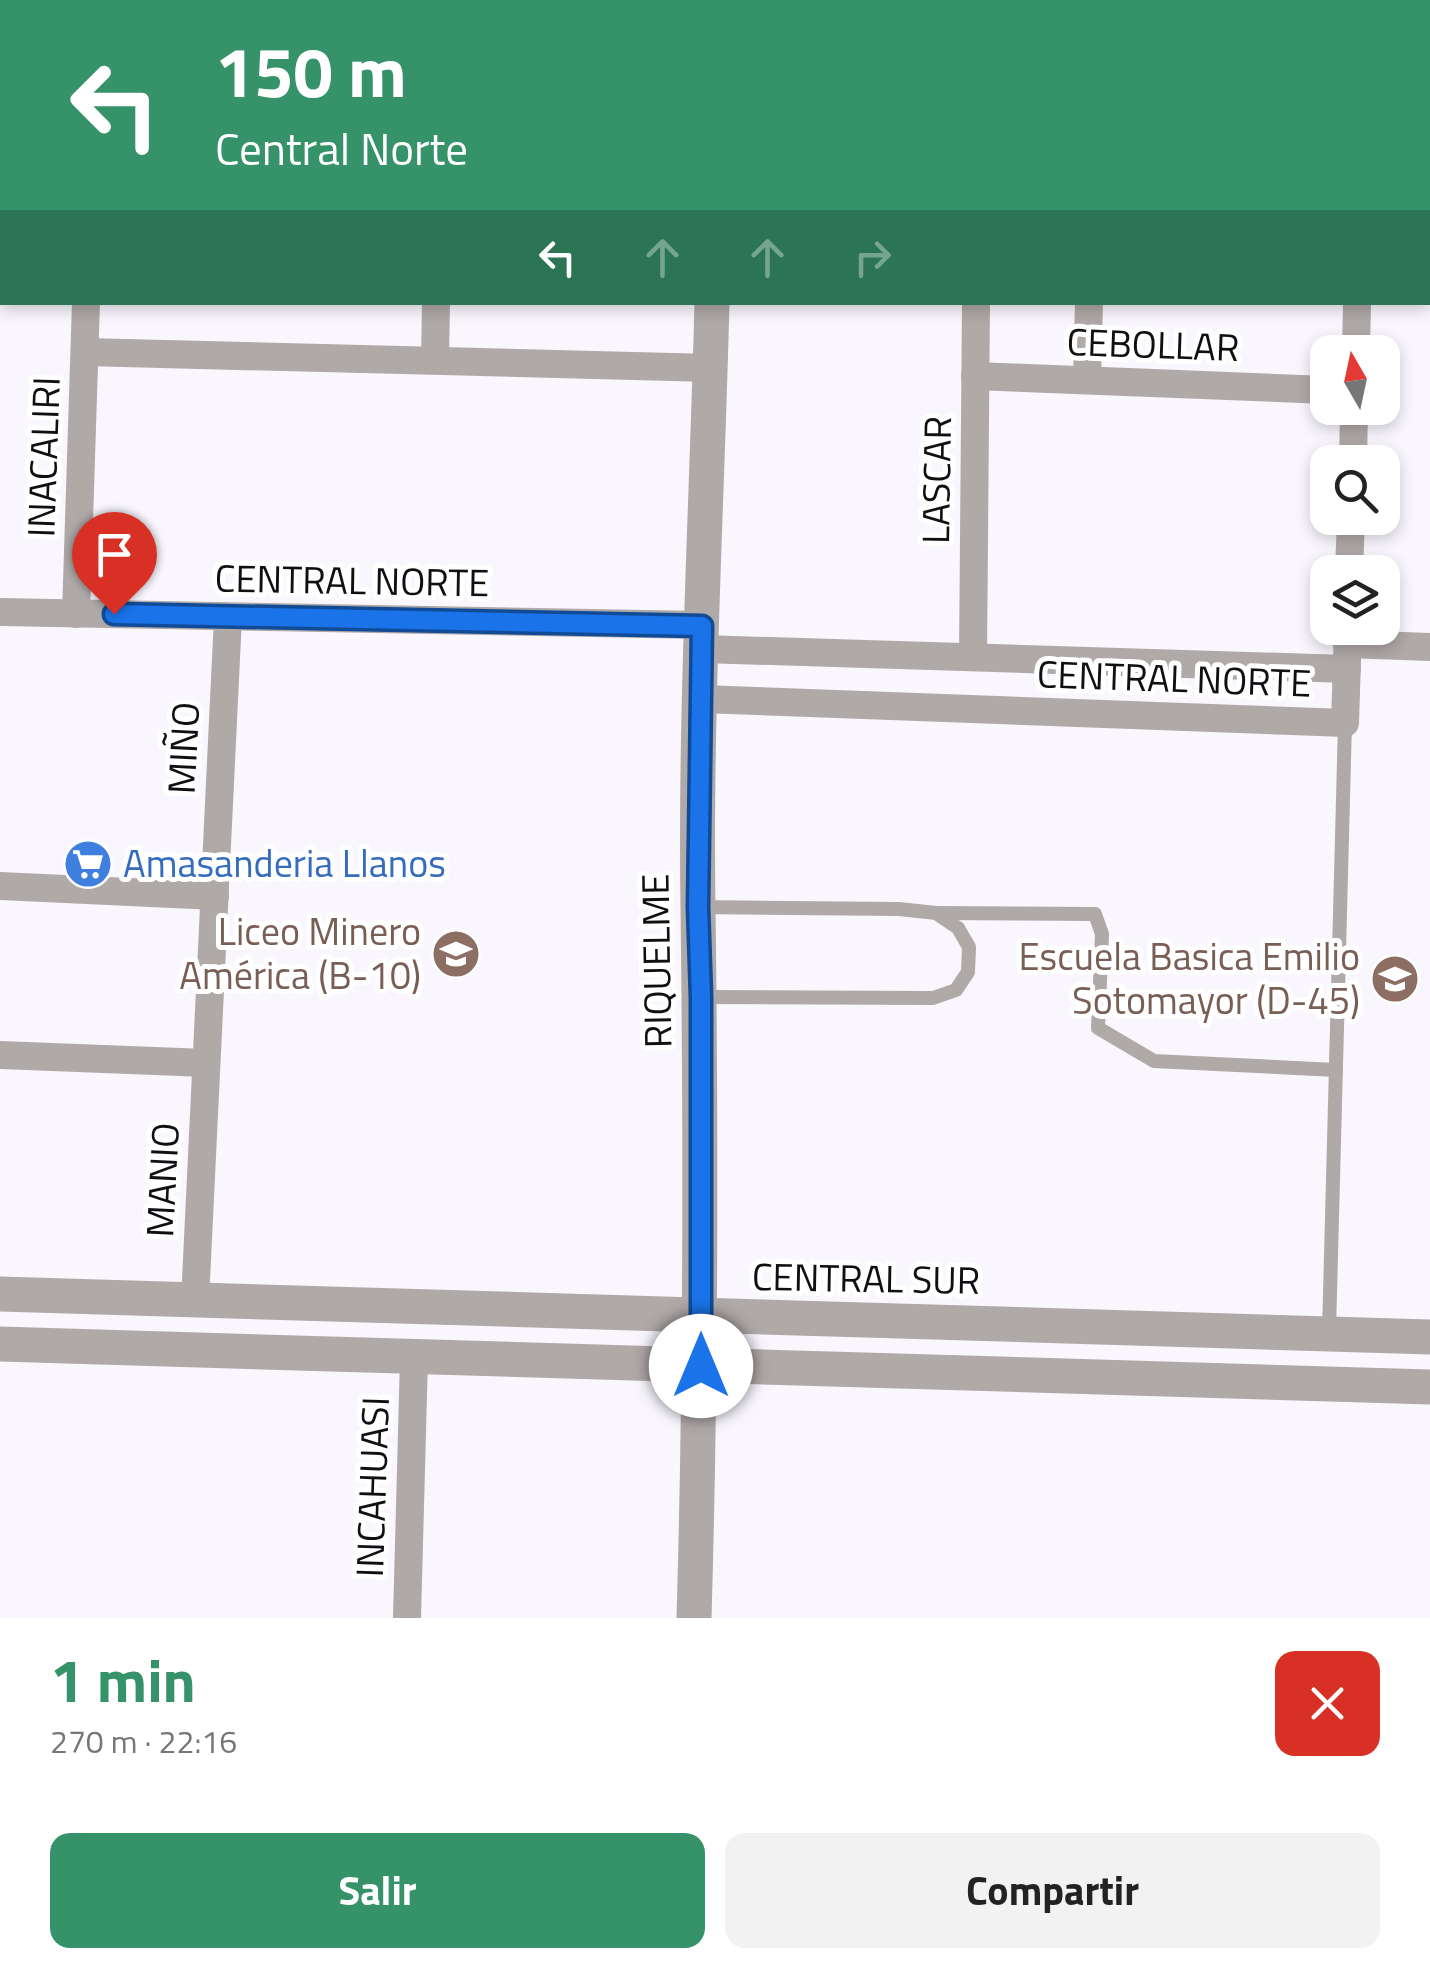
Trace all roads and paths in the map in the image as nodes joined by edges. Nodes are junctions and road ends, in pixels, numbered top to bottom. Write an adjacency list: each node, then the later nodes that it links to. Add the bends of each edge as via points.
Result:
1 (86, 305): 8 (street, INACALIRI)
2 (436, 305): 9 (street)
3 (712, 305): 10 (street, RIQUELME)
4 (976, 305): 11 (street, LASCAR)
5 (1089, 305): 12 (street)
6 (1357, 305): 7 (street)
7 (1356, 335)
8 (85, 352): 9 (street); 15 (street, INACALIRI)
9 (435, 360): 10 (street)
10 (710, 368): 17 (street, RIQUELME)
11 (975, 376): 12 (street, CEBOLLAR); 20 (street, LASCAR)
12 (1087, 380): 13 (street, CEBOLLAR)
13 (1310, 389)
14 (0, 612): 15 (street, CENTRAL NORTE)
15 (76, 614): 16 (street, CENTRAL NORTE)
16 (228, 617): 17 (street, CENTRAL NORTE); 24 (street, MIÑO)
17 (702, 637): 20 (street, CENTRAL NORTE); 21 (street, RIQUELME)
18 (1347, 647): 19 (street, CENTRAL NORTE); 20 (street, CENTRAL NORTE); 22 (street)
19 (1430, 647)
20 (972, 657)
21 (700, 699): 22 (street, CENTRAL NORTE); 25 (street, RIQUELME)
22 (1346, 723): 30 (lane)
23 (0, 886): 24 (street)
24 (215, 896): 29 (street, MIÑO)
25 (698, 907): 26 (lane); 27 (street, RIQUELME)
26 (936, 913): 27 (lane, via 969,946 968,972 956,990 933,998); 30 (lane, via 1095,914 1102,934 1098,1028 1154,1061)
27 (701, 997): 33 (street, RIQUELME)
28 (0, 1055): 29 (street)
29 (206, 1063): 32 (street, MANIO)
30 (1336, 1070): 34 (lane)
31 (0, 1294): 32 (street, CENTRAL SUR)
32 (195, 1301): 33 (street, CENTRAL SUR)
33 (702, 1317): 34 (street, CENTRAL SUR); 38 (street, RIQUELME)
34 (1330, 1334): 35 (street, CENTRAL SUR)
35 (1430, 1338)
36 (0, 1344): 37 (street)
37 (414, 1358): 38 (street); 40 (street, INCAHUASI)
38 (701, 1366): 39 (street); 41 (street, RIQUELME)
39 (1430, 1387)
40 (408, 1618)
41 (694, 1618)

